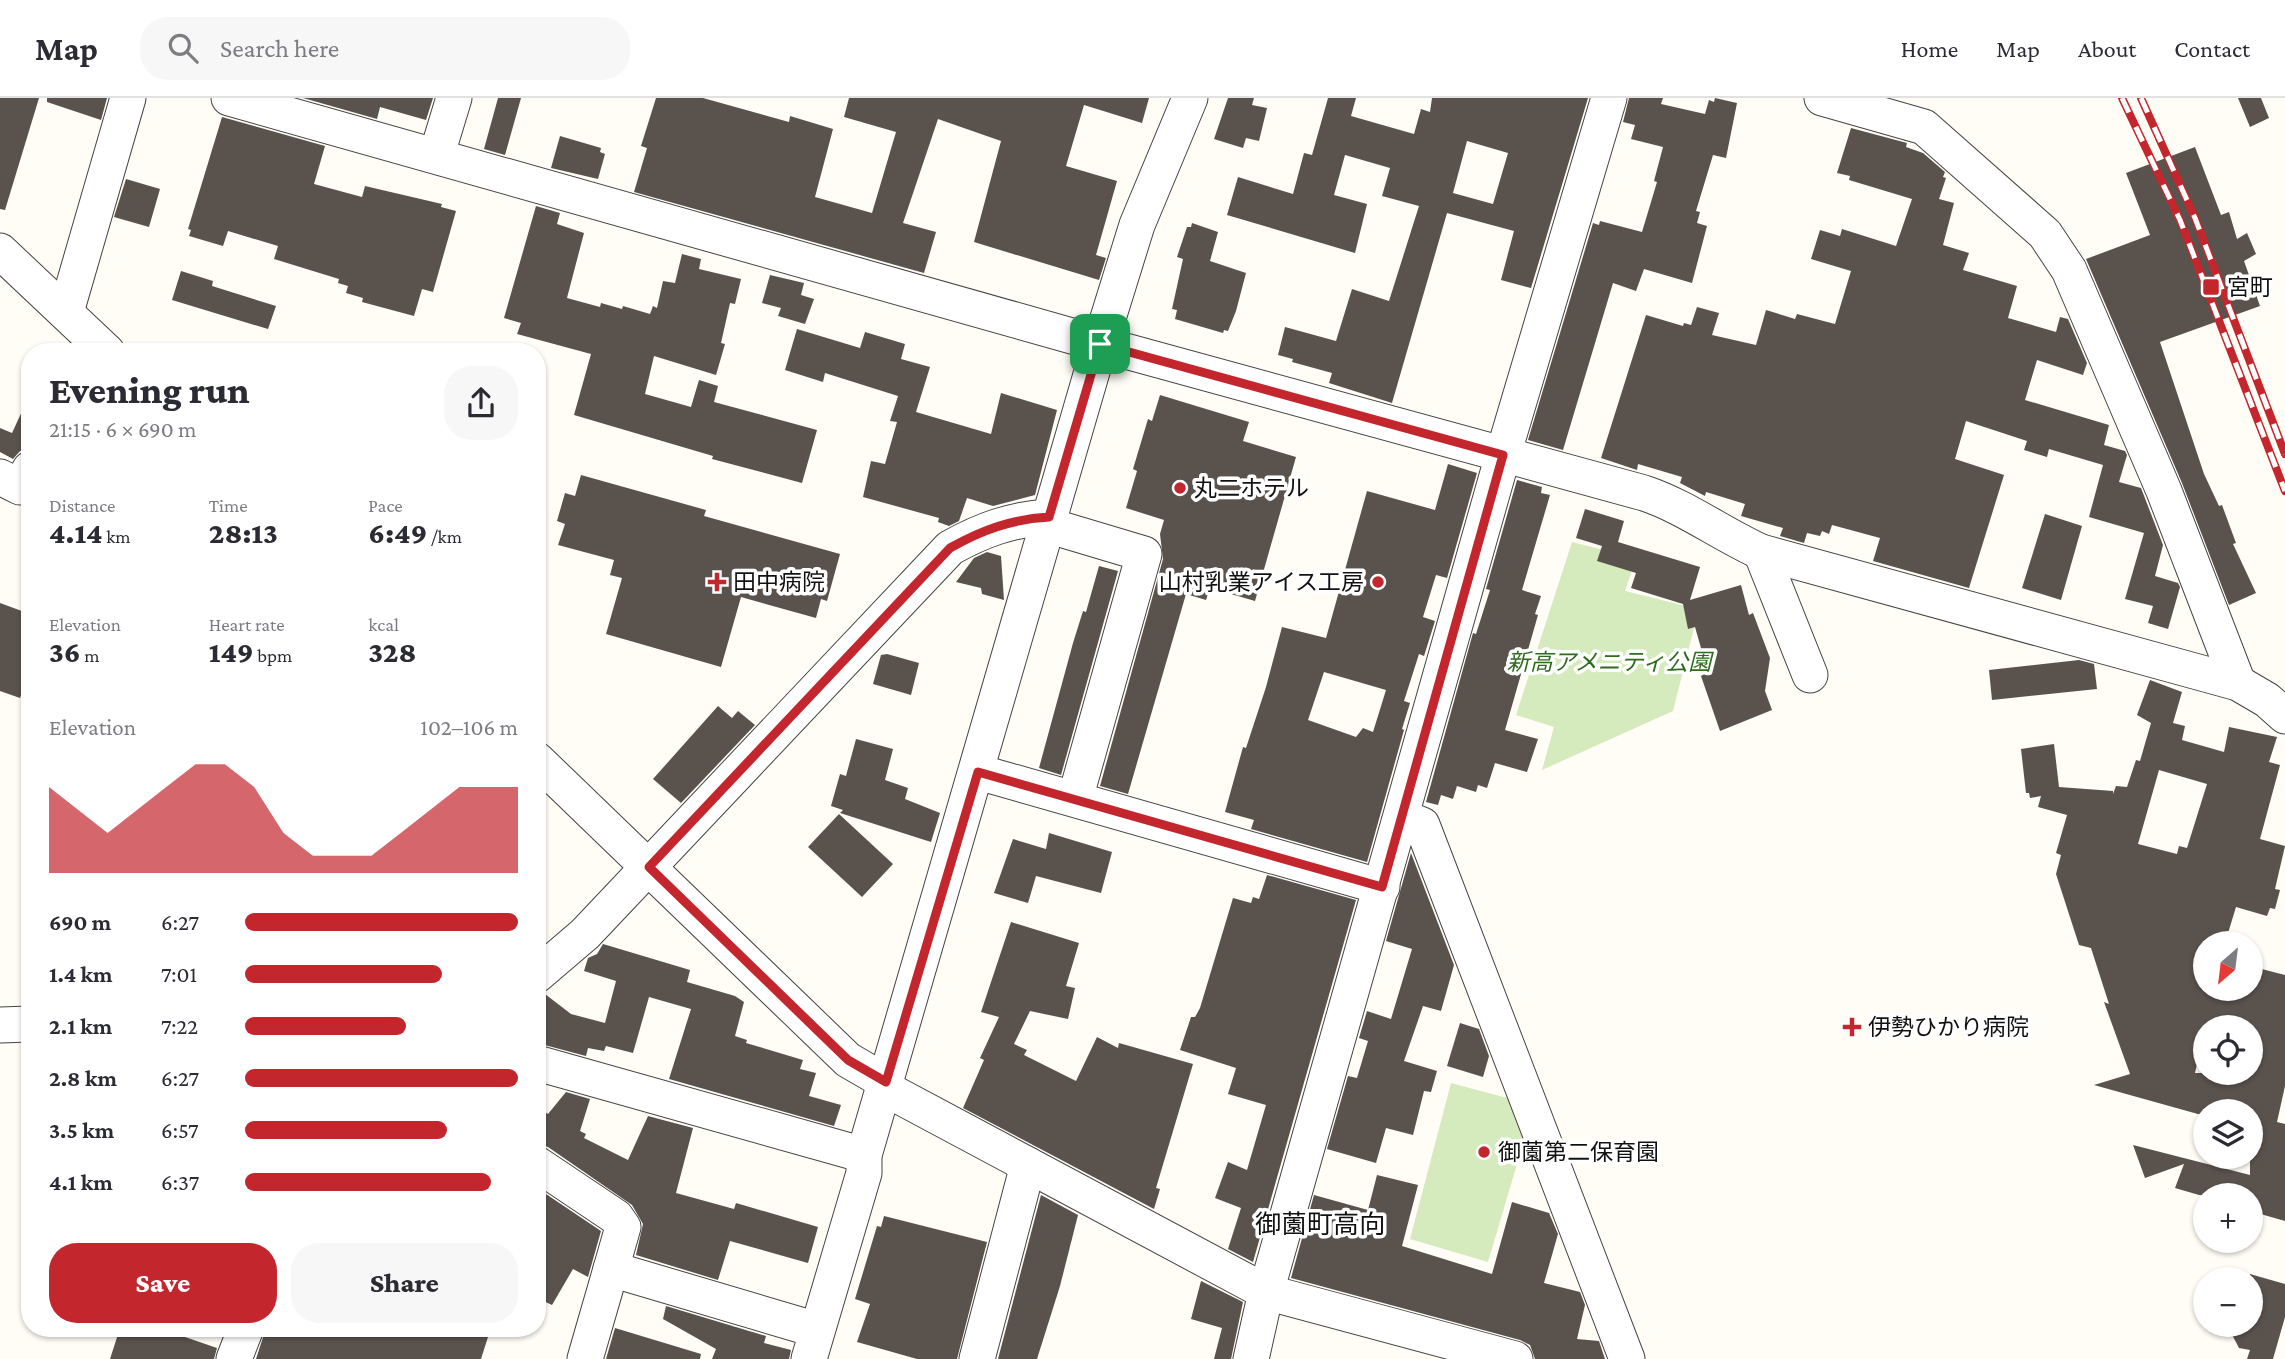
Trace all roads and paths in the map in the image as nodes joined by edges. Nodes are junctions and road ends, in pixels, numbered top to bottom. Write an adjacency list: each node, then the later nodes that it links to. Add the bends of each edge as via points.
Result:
1 (128, 98): 9 (street)
2 (229, 98): 7 (street)
3 (454, 98): 7 (street)
4 (1190, 98): 11 (street, via 1140,215)
5 (1609, 98): 12 (street)
6 (1822, 98): 18 (street, via 1924,127 2045,233 2069,270 2159,479)
7 (438, 154): 11 (street)
8 (0, 251): 9 (street)
9 (65, 312): 10 (street)
10 (94, 343)
11 (1100, 344): 12 (street); 15 (street)
12 (1503, 455): 16 (street, via 1675,504 1723,535); 23 (street)
13 (0, 477): 14 (street)
14 (21, 485)
15 (1048, 521): 21 (street); 22 (street, via 1144,554); 24 (street, via 1026,518 983,529 950,548)
16 (1761, 552): 17 (street); 18 (street)
17 (1810, 675)
18 (2238, 683): 19 (street)
19 (2285, 716)
20 (546, 769): 24 (street)
21 (978, 772): 22 (street); 30 (street)
22 (1075, 799): 25 (street)
23 (1402, 817): 25 (street); 43 (street, via 1422,825)
24 (649, 867): 26 (street); 30 (street, via 848,1060)
25 (1382, 887): 35 (street)
26 (546, 967)
27 (21, 1024): 28 (street)
28 (0, 1025)
29 (546, 1066): 31 (street)
30 (885, 1085): 31 (street); 32 (street)
31 (864, 1155): 37 (street, via 864,1173)
32 (1028, 1165): 35 (street); 40 (street)
33 (546, 1170): 34 (street, via 624,1227)
34 (611, 1269): 37 (street); 39 (street)
35 (1266, 1292): 41 (street); 42 (street)
36 (243, 1337): 38 (street)
37 (805, 1338)
38 (234, 1359)
39 (585, 1359)
40 (977, 1359)
41 (1251, 1359)
42 (1515, 1359)
43 (1627, 1359)

